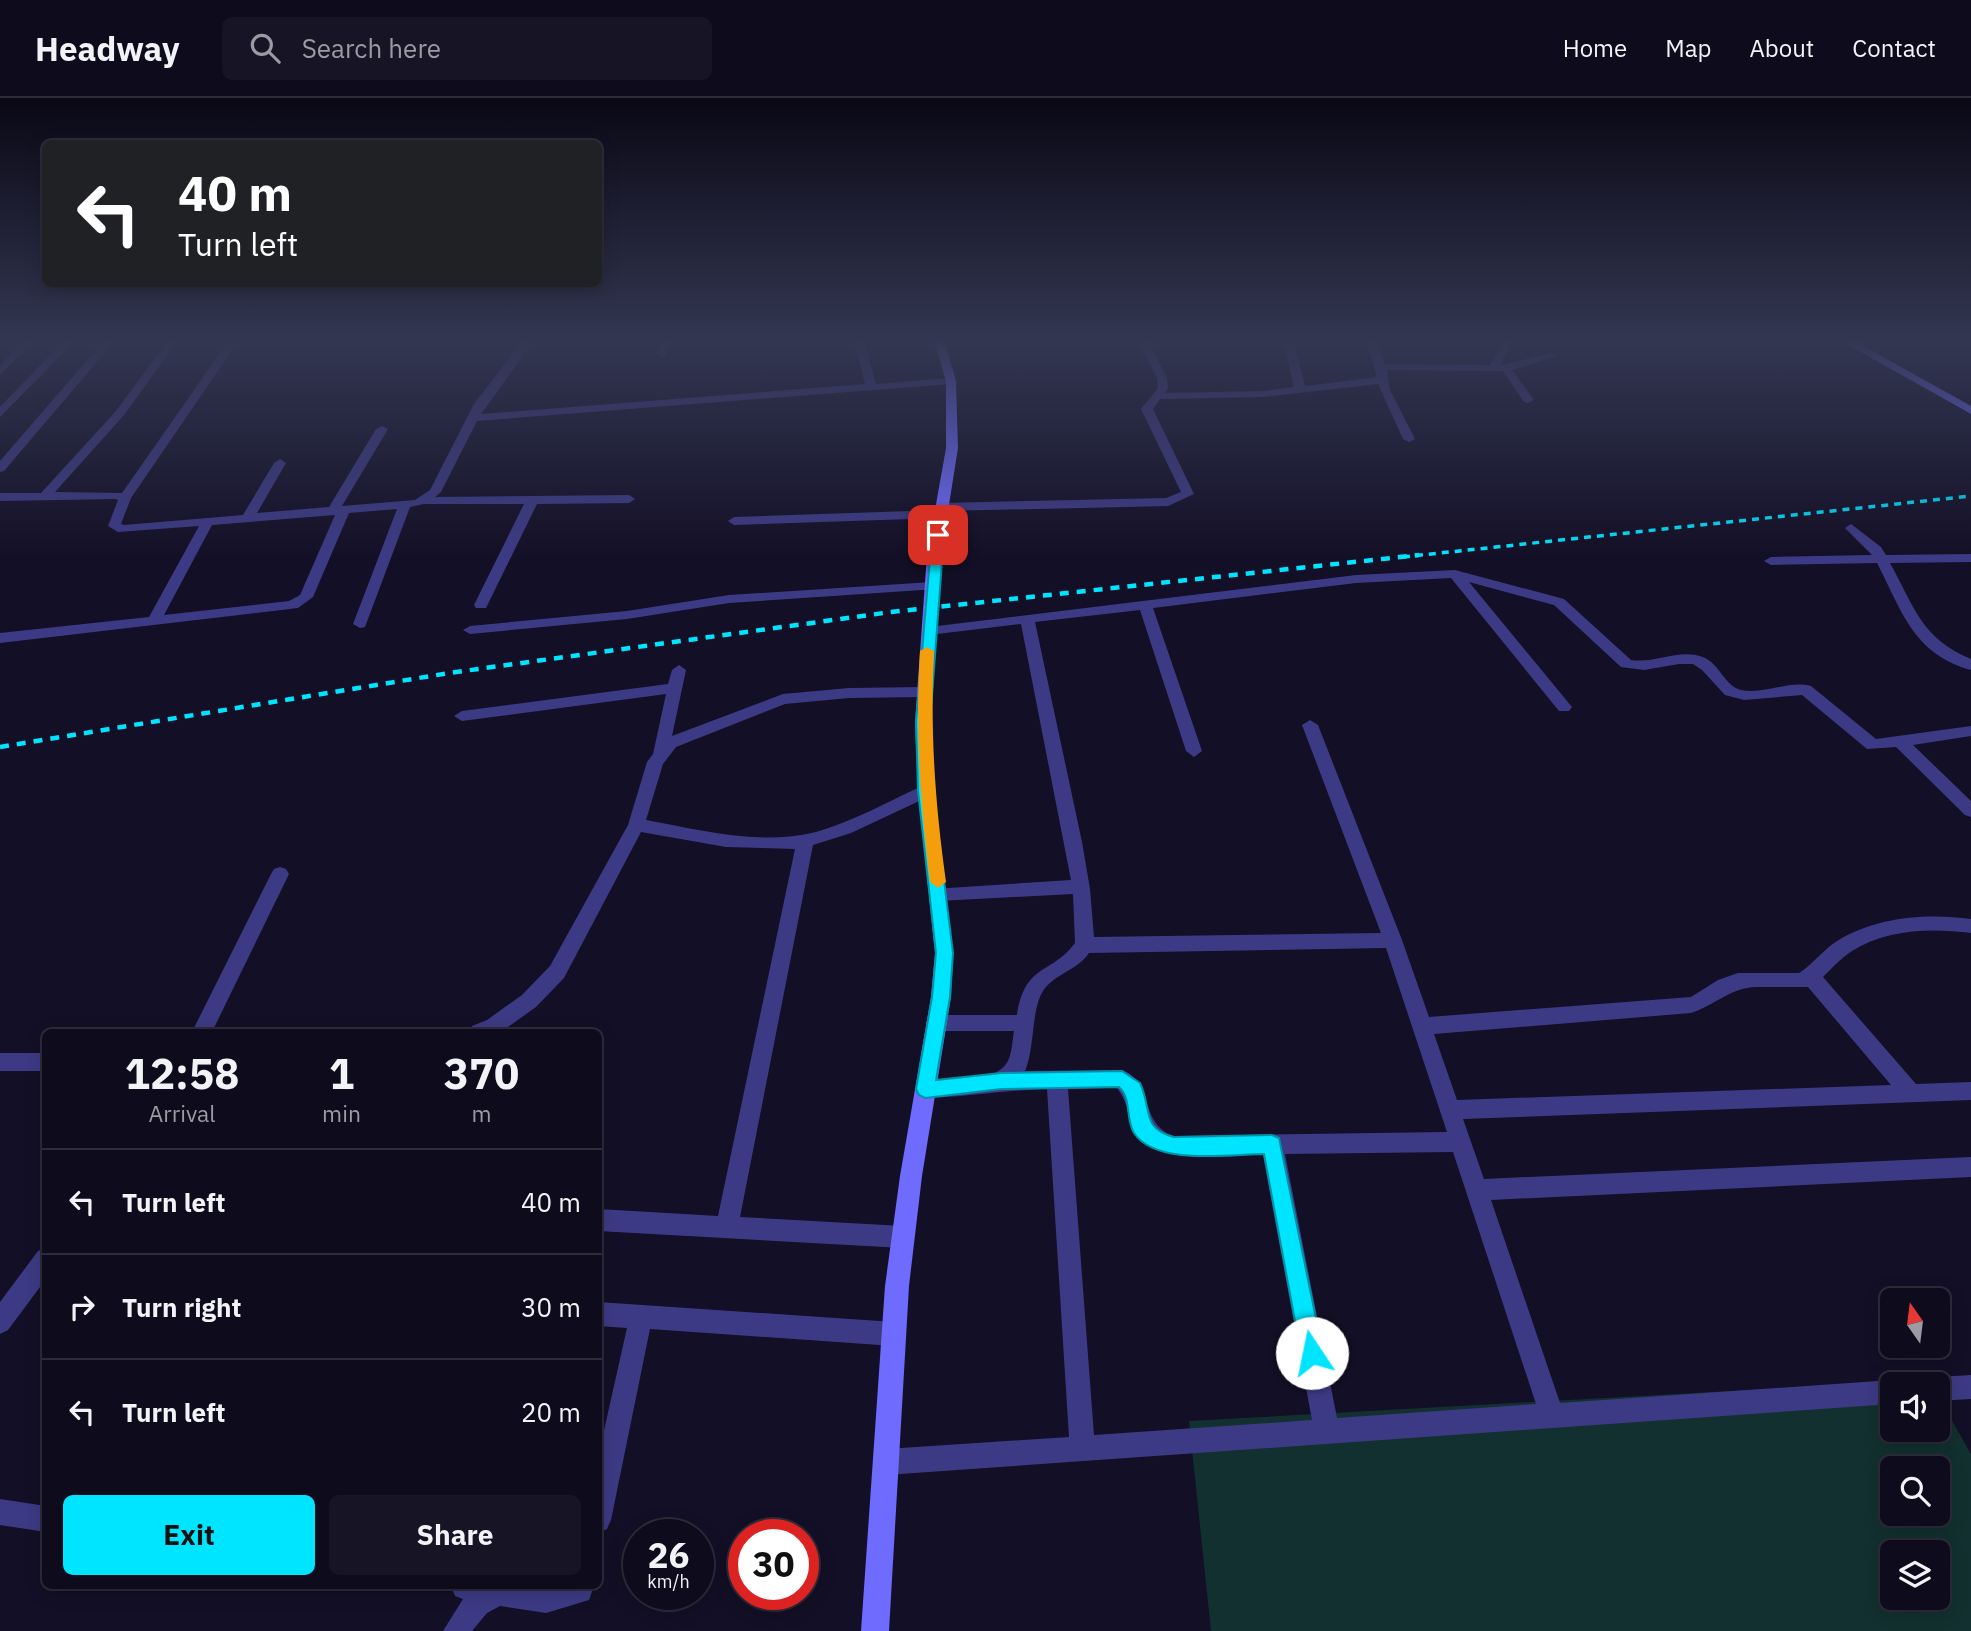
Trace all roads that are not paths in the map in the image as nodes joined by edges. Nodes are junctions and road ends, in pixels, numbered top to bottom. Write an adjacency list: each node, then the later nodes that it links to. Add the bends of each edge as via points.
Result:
1 (46, 415): 13 (street)
2 (119, 415): 14 (street)
3 (183, 415): 16 (street)
4 (475, 415): 9 (street)
5 (517, 415): 9 (street)
6 (952, 415): 22 (street, via 952,448)
7 (1150, 415): 22 (street, via 1186,486 1188,494 1181,499)
8 (1399, 415): 11 (street)
9 (473, 418): 19 (street, via 443,478)
10 (382, 429): 21 (street)
11 (1409, 439)
12 (280, 464): 23 (street)
13 (0, 468)
14 (45, 496): 15 (street); 16 (street)
15 (0, 497)
16 (125, 498): 25 (street, via 114,526)
17 (533, 499): 18 (street); 19 (street); 32 (street)
18 (629, 499)
19 (426, 500): 20 (street)
20 (405, 505): 21 (street); 36 (street)
21 (338, 511): 23 (street); 35 (street, via 306,597 293,605)
22 (942, 511): 24 (street); 31 (street)
23 (247, 519): 25 (street)
24 (734, 521)
25 (207, 523): 35 (street)
26 (1852, 528): 27 (street)
27 (1881, 558): 28 (street); 29 (street); 40 (street, via 1924,638)
28 (1971, 558)
29 (1771, 561)
30 (1455, 574): 33 (street, via 1356,579); 44 (street); 48 (street, via 1559,602 1626,664 1637,667 1695,659 1737,694 1806,690 1863,740 1873,745)
31 (932, 586): 37 (street, via 729,599 627,615); 38 (street)
32 (481, 605)
33 (1145, 605): 34 (street); 49 (street)
34 (1027, 619): 38 (street); 56 (street)
35 (154, 620): 39 (street)
36 (360, 624)
37 (470, 630)
38 (929, 631): 43 (street)
39 (0, 638)
40 (1971, 665)
41 (678, 670): 42 (street)
42 (674, 688): 45 (street); 50 (street)
43 (925, 692): 50 (street, via 783,699 679,739); 51 (street)
44 (1564, 707)
45 (462, 716)
46 (1310, 725): 59 (street)
47 (1971, 731): 48 (street)
48 (1900, 742): 52 (street)
49 (1194, 751)
50 (660, 753): 53 (street)
51 (926, 791): 54 (street); 57 (street)
52 (1971, 811)
53 (636, 825): 54 (street, via 751,843); 66 (street, via 557,972 529,1001)
54 (805, 840): 80 (street)
55 (281, 874): 65 (street)
56 (1079, 887): 57 (street); 60 (street)
57 (939, 894): 63 (street, via 944,953)
58 (1971, 926): 61 (street, via 1933,921 1885,932 1844,946)
59 (1393, 940): 60 (street); 64 (street)
60 (1084, 944): 62 (street, via 1040,979 1032,992)
61 (1811, 977): 64 (street, via 1731,982 1691,1005); 73 (street)
62 (1026, 1023): 63 (street); 70 (street, via 1015,1070)
63 (936, 1024): 71 (street)
64 (1422, 1026): 74 (street)
65 (204, 1029)
66 (486, 1029)
67 (0, 1062): 68 (street)
68 (42, 1062)
69 (1057, 1080): 70 (street); 76 (street, via 1122,1079 1134,1089 1142,1127 1155,1141 1174,1146); 92 (street)
70 (1001, 1081): 71 (street)
71 (925, 1089): 81 (street)
72 (1971, 1091): 73 (street)
73 (1912, 1094): 74 (street)
74 (1450, 1110): 75 (street)
75 (1462, 1142): 76 (street); 78 (street)
76 (1272, 1144): 91 (street)
77 (1971, 1167): 78 (street)
78 (1479, 1190): 90 (street)
79 (602, 1220): 80 (street)
80 (727, 1228): 81 (street)
81 (903, 1237): 86 (street)
82 (42, 1264): 85 (street)
83 (602, 1314): 84 (street)
84 (641, 1317): 86 (street); 94 (street)
85 (0, 1322)
86 (894, 1334): 93 (street)
87 (1971, 1387): 88 (street)
88 (1950, 1388)
89 (1880, 1393): 90 (street)
90 (1552, 1416): 91 (street)
91 (1327, 1432): 92 (street)
92 (1082, 1448): 93 (street)
93 (886, 1462): 101 (street)
94 (602, 1501)
95 (0, 1512): 96 (street)
96 (42, 1518)
97 (485, 1589): 99 (street)
98 (579, 1589): 99 (street, via 560,1598 539,1600)
99 (505, 1592): 100 (street, via 484,1598)
100 (457, 1631)
101 (875, 1631)

